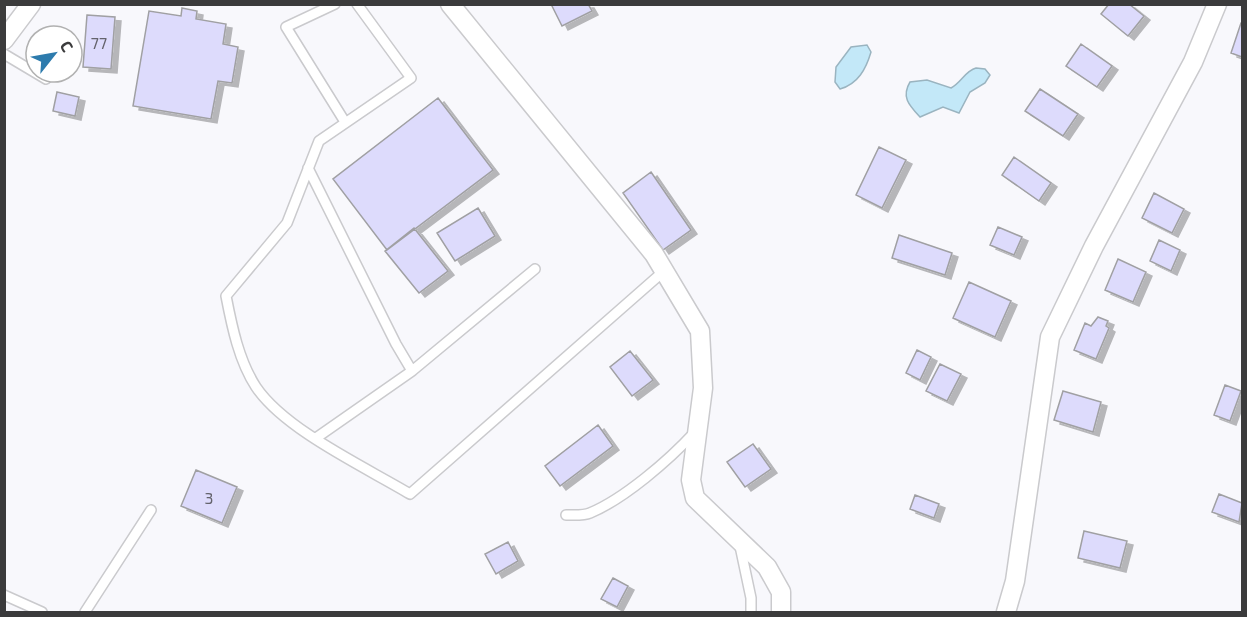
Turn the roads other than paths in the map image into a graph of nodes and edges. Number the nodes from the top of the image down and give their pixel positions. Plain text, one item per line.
1 (335, 4) edge
2 (357, 4) edge
3 (450, 4) edge
4 (1217, 4) edge
5 (26, 6) edge
6 (4, 40) edge
7 (4, 54) edge
8 (24, 66) edge
9 (345, 122) junction
10 (308, 168) junction
11 (535, 269) dead end
12 (664, 271) junction
13 (412, 371) junction
14 (698, 429) junction
15 (316, 438) junction
16 (151, 510) dead end
17 (566, 515) dead end
18 (738, 538) junction
19 (4, 595) edge
20 (42, 612) edge
21 (84, 612) edge
22 (751, 612) edge
23 (781, 612) edge
24 (1006, 612) edge

1 - 9 lane
2 - 9 lane
3 - 12 street
4 - 24 street
5 - 6 street
7 - 8 lane
9 - 10 lane
10 - 13 lane
10 - 15 lane
11 - 13 lane
12 - 14 street
12 - 15 lane
13 - 15 lane
14 - 17 lane
14 - 18 street
16 - 21 lane
18 - 22 lane
18 - 23 street
19 - 20 lane

